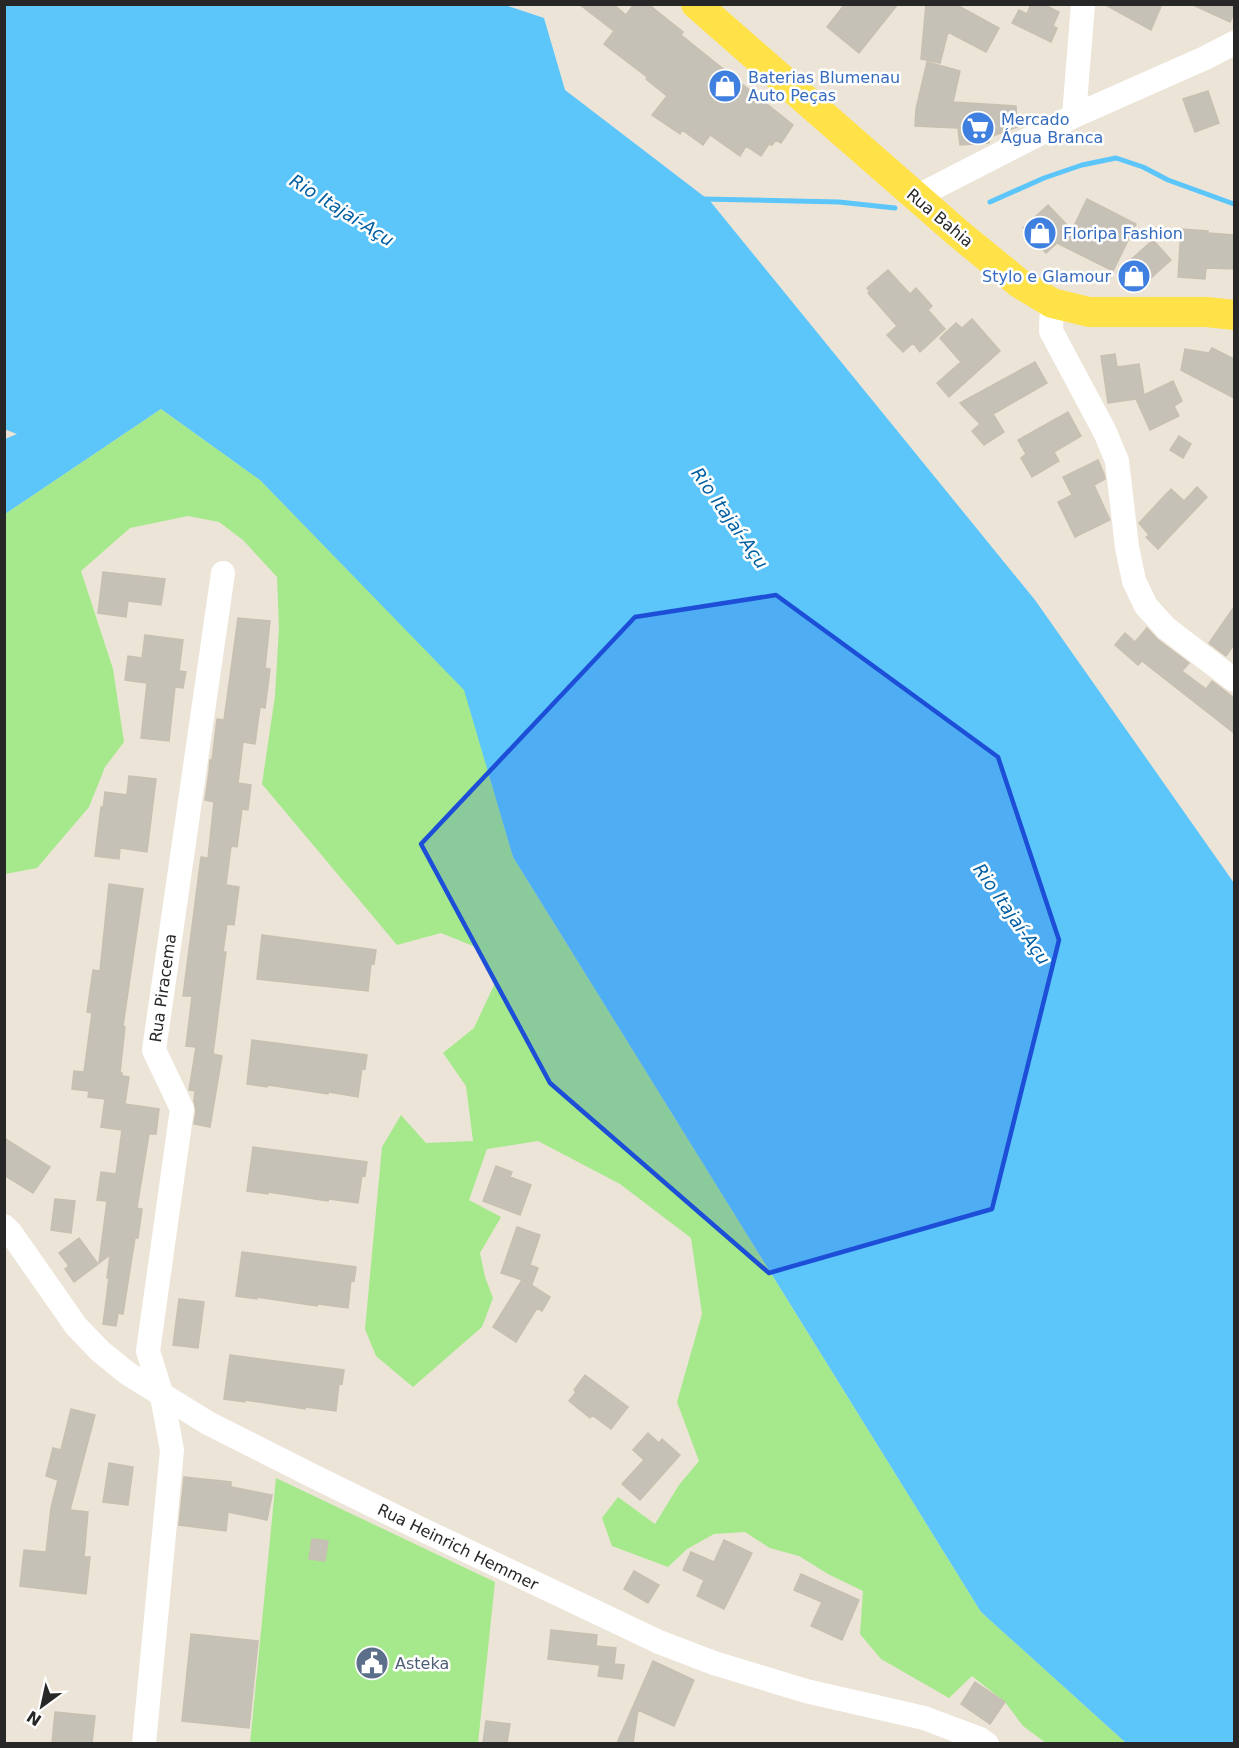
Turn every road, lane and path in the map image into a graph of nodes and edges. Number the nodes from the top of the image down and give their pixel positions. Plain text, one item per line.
1 (696, 4) edge
2 (1083, 4) edge
3 (1234, 43) edge
4 (1074, 116) junction
5 (916, 197) junction
6 (1052, 303) junction
7 (1234, 315) edge
8 (223, 573) dead end
9 (1234, 680) edge
10 (4, 1226) edge
11 (162, 1396) junction
12 (144, 1743) edge
13 (987, 1743) edge

1 - 5 main road, Rua Bahia
2 - 4 street
3 - 4 street
4 - 5 street
5 - 6 main road, Rua Bahia
6 - 7 main road, Rua Bahia
6 - 9 street
8 - 11 street, Rua Piracema
10 - 11 street, Rua Heinrich Hemmer
11 - 12 street, Rua Piracema
11 - 13 street, Rua Heinrich Hemmer

